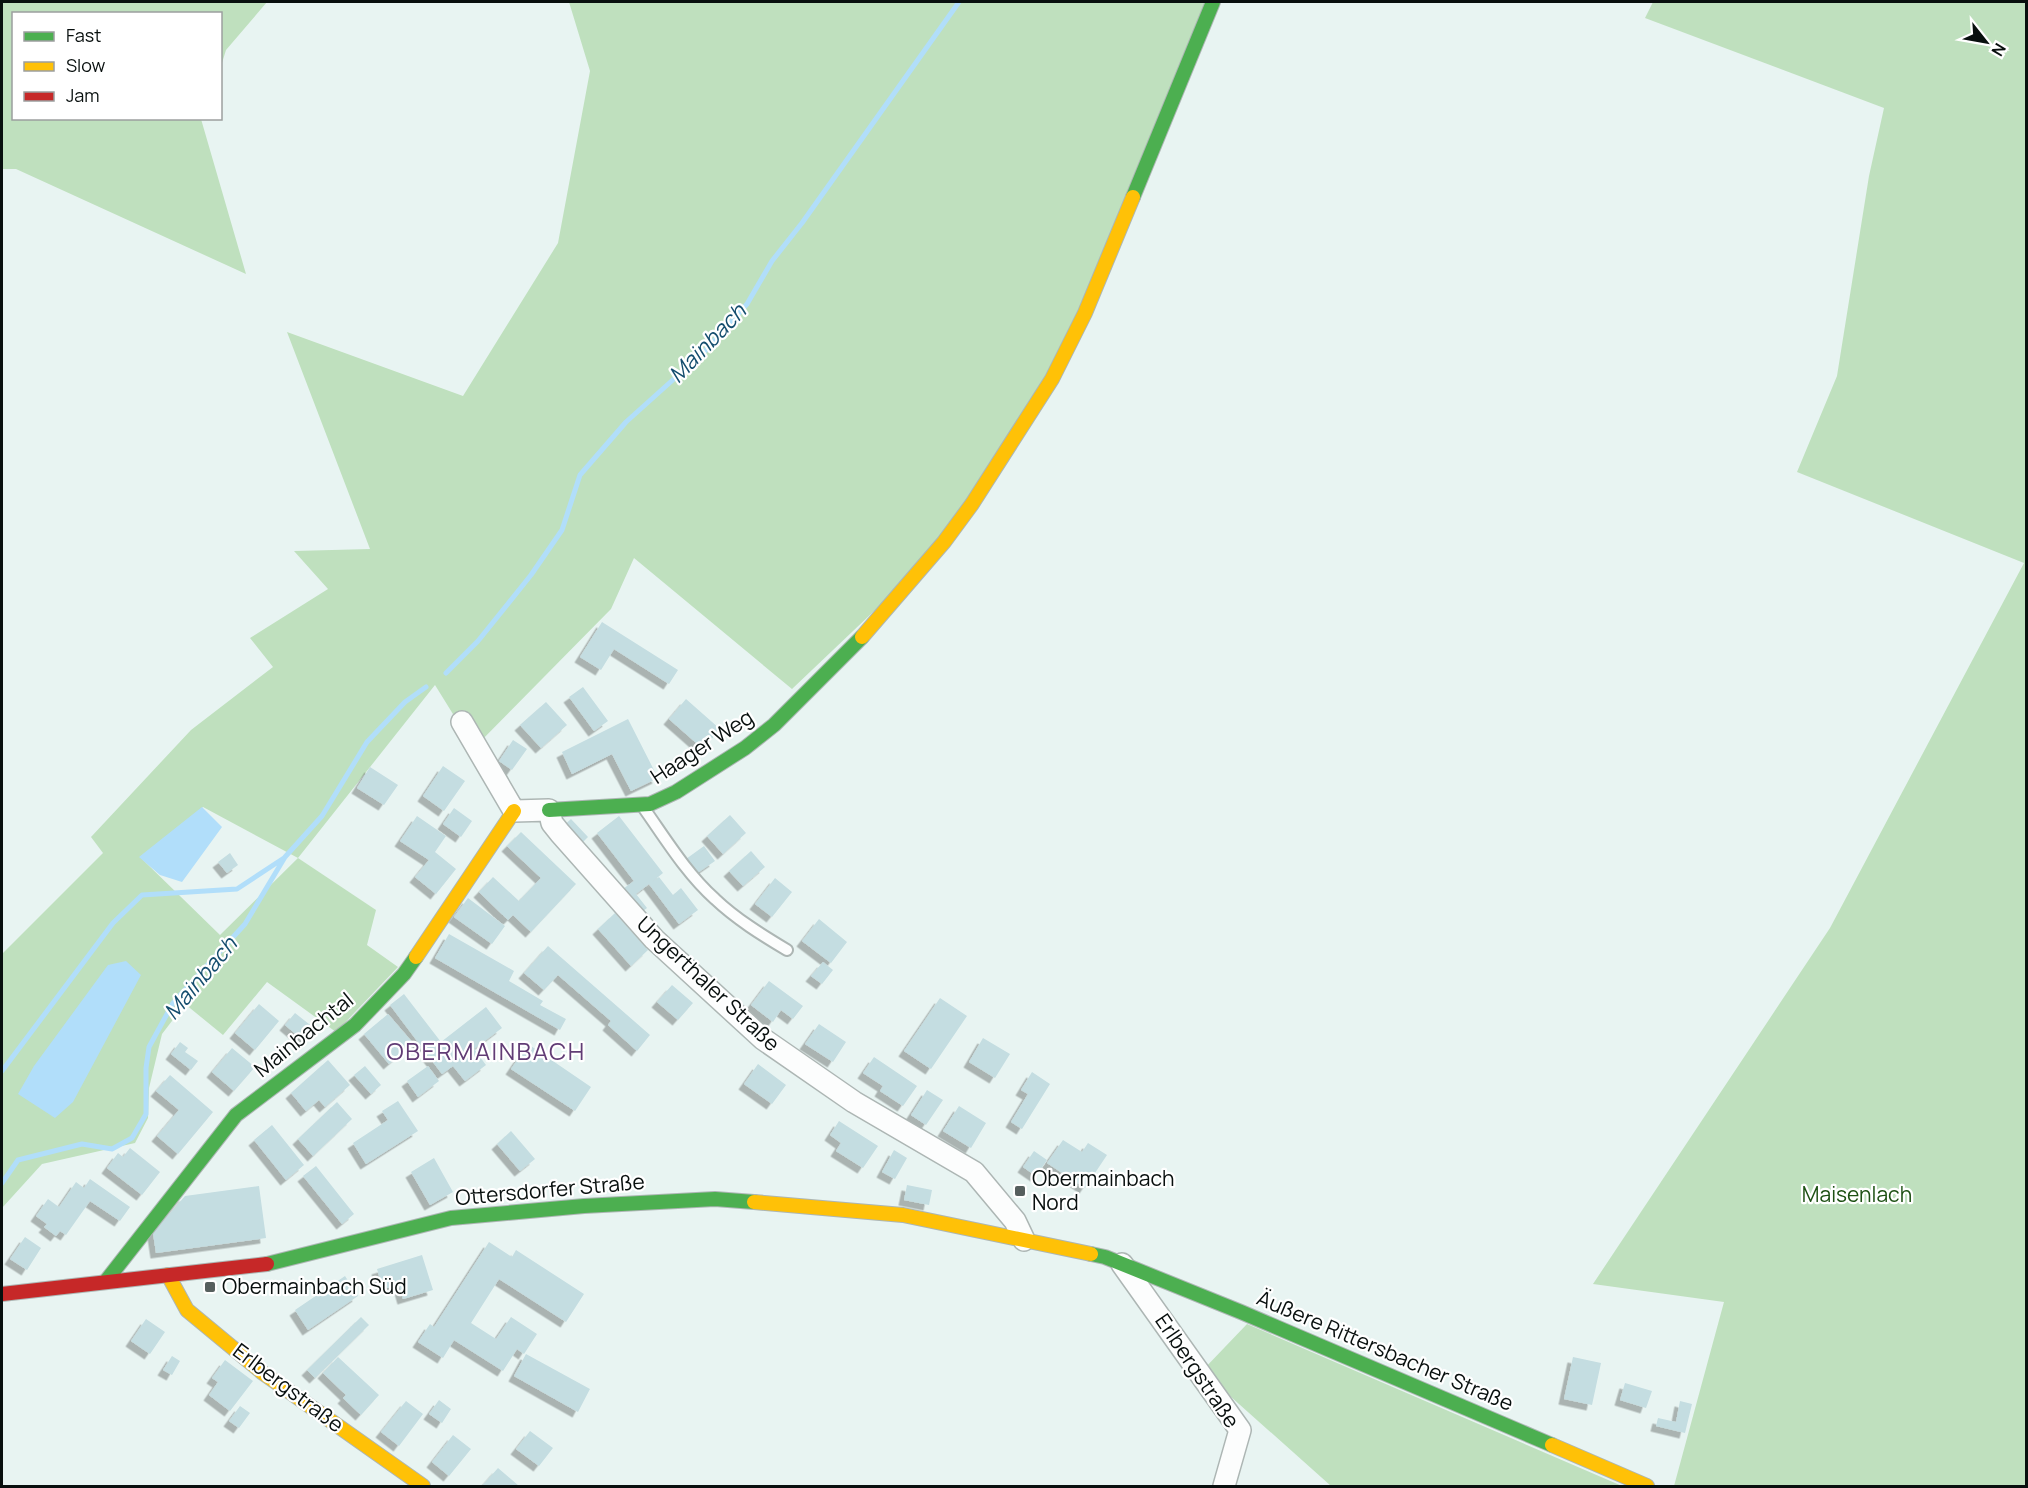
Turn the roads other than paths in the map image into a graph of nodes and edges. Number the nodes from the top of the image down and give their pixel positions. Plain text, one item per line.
1 (1213, 2) edge
2 (462, 722) dead end
3 (641, 804) junction
4 (549, 810) junction
5 (514, 811) junction
6 (787, 950) dead end
7 (1024, 1240) junction
8 (1113, 1260) junction
9 (168, 1275) junction
10 (106, 1281) junction
11 (2, 1294) edge
12 (423, 1486) edge
13 (1224, 1486) edge
14 (1647, 1486) edge

1 - 3 street, Haager Weg
2 - 5 street
3 - 4 street, Haager Weg
3 - 6 lane
4 - 5 street
4 - 7 street, Ungerthaler Straße
5 - 10 street, Mainbachtal
7 - 8 street, Ottersdorfer Straße
7 - 9 street, Ottersdorfer Straße
8 - 13 street, Erlbergstraße
8 - 14 street, Äußere Rittersbacher Straße
9 - 10 street, Ottersdorfer Straße
9 - 12 street, Erlbergstraße
10 - 11 street, Ottersdorfer Straße

